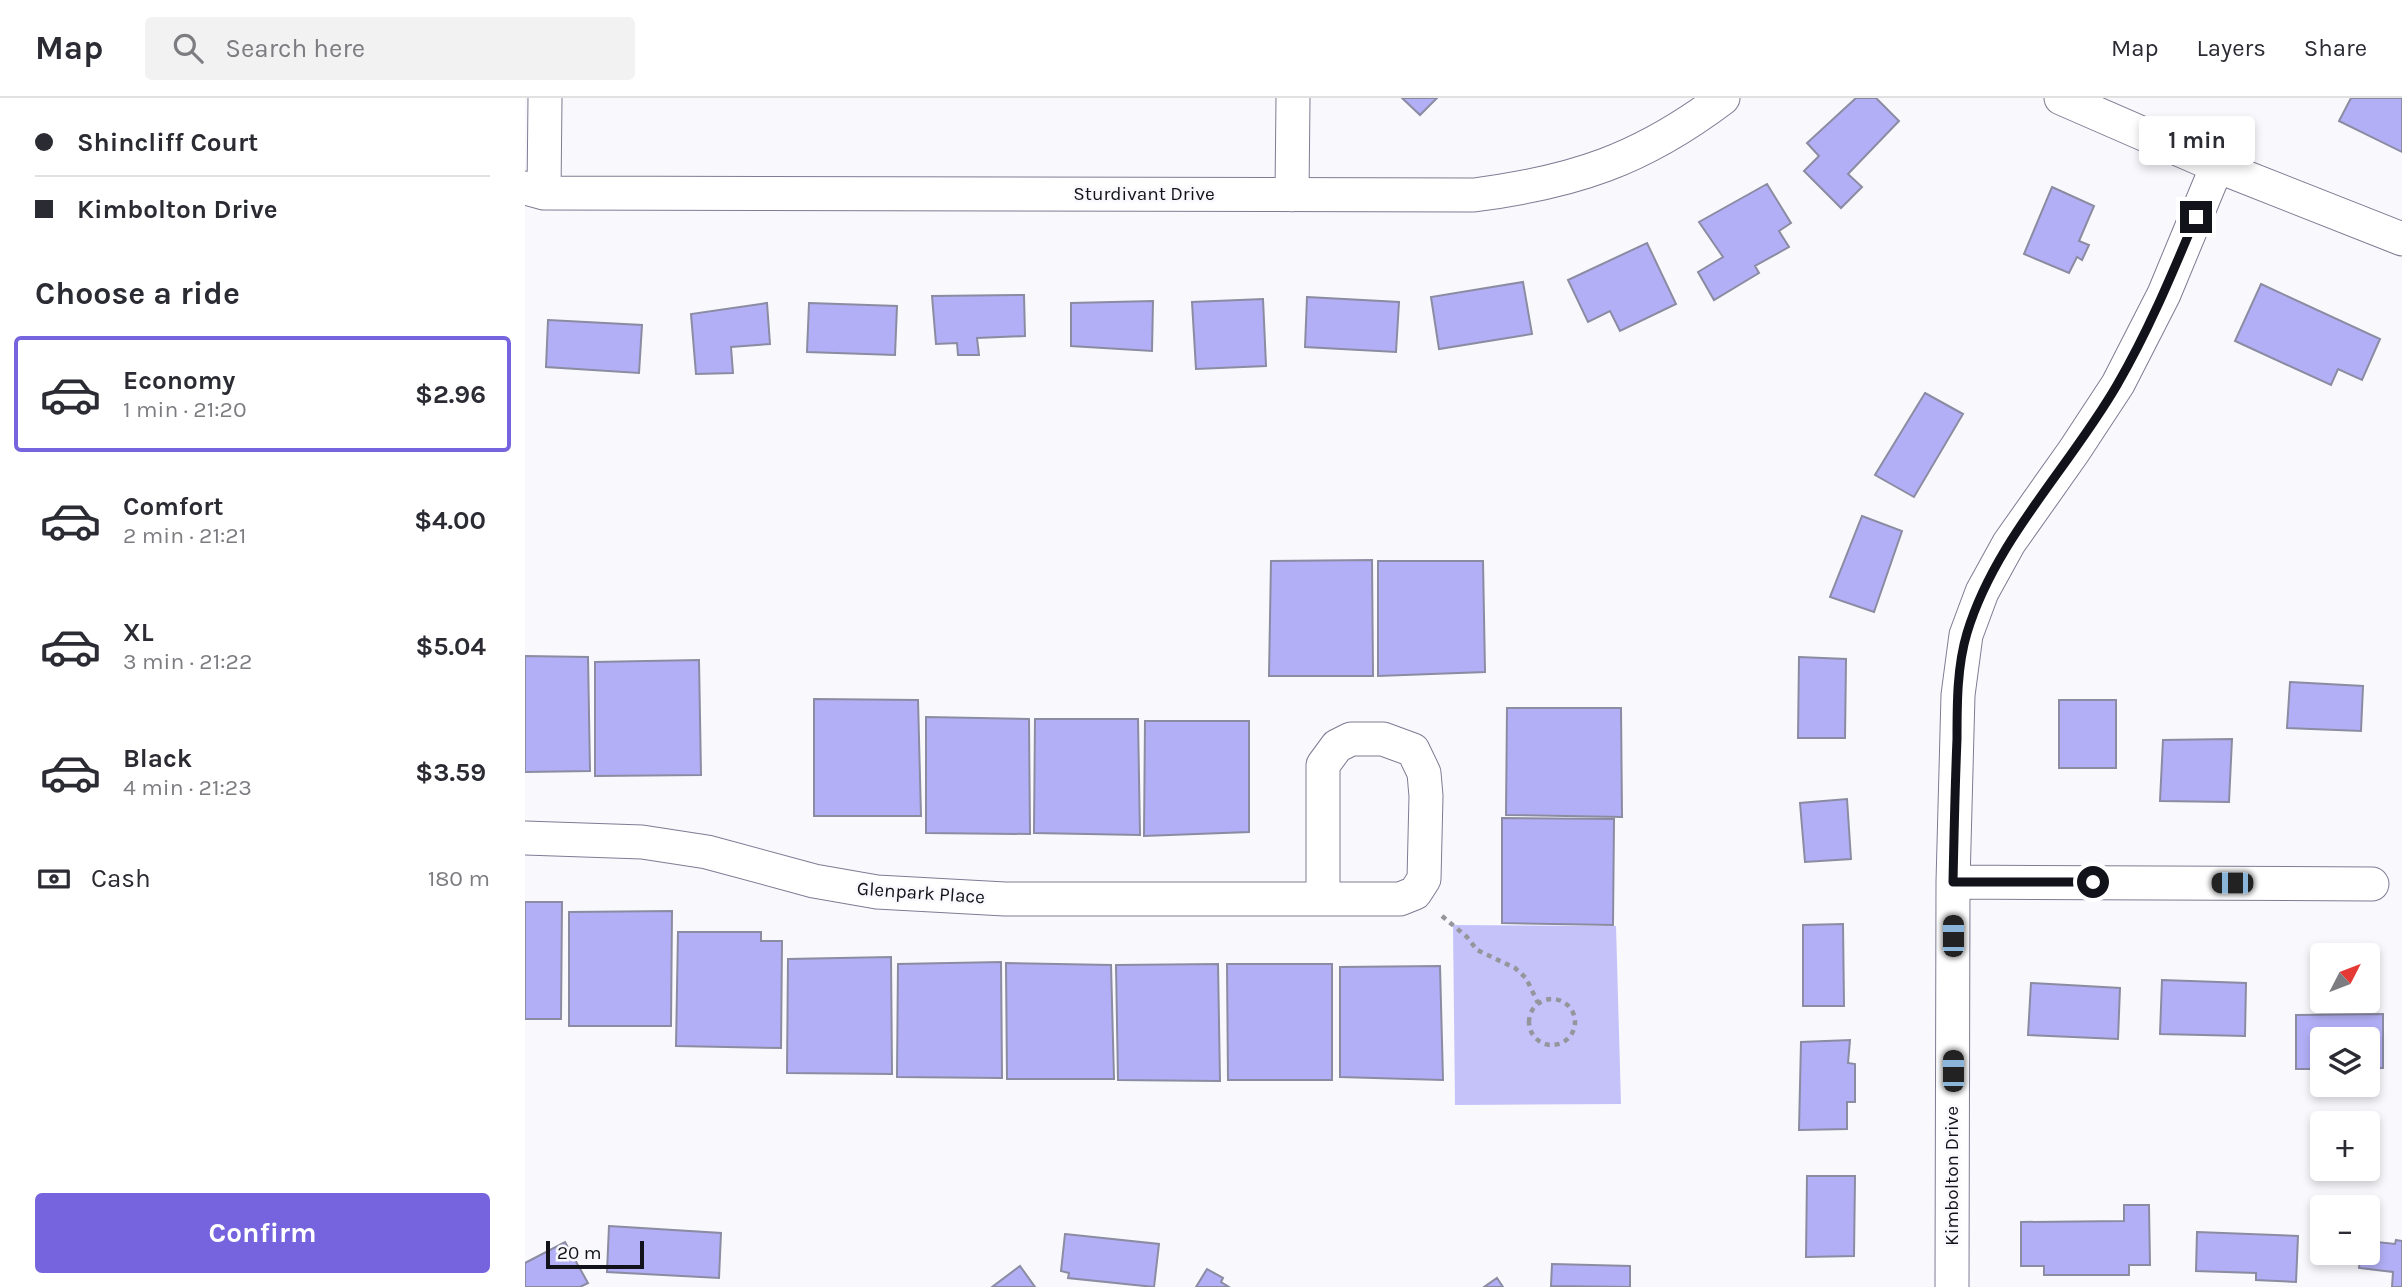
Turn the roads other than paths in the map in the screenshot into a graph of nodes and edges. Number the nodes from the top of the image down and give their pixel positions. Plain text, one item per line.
1 (545, 98) edge
2 (1293, 98) edge
3 (1723, 98) edge
4 (2061, 98) edge
5 (2217, 166) junction
6 (531, 193) edge
7 (1292, 195) junction
8 (2402, 239) edge
9 (525, 838) edge
10 (1953, 882) junction
11 (2372, 884) dead end
12 (1322, 900) junction
13 (1952, 1287) edge

1 - 6 street
2 - 7 street
3 - 7 street, Sturdivant Drive
4 - 5 street
5 - 8 street
5 - 10 street, Kimbolton Drive
6 - 7 street, Sturdivant Drive
9 - 12 street, Glenpark Place
10 - 11 street
10 - 13 street, Kimbolton Drive
12 - 12 street, Glenpark Place

